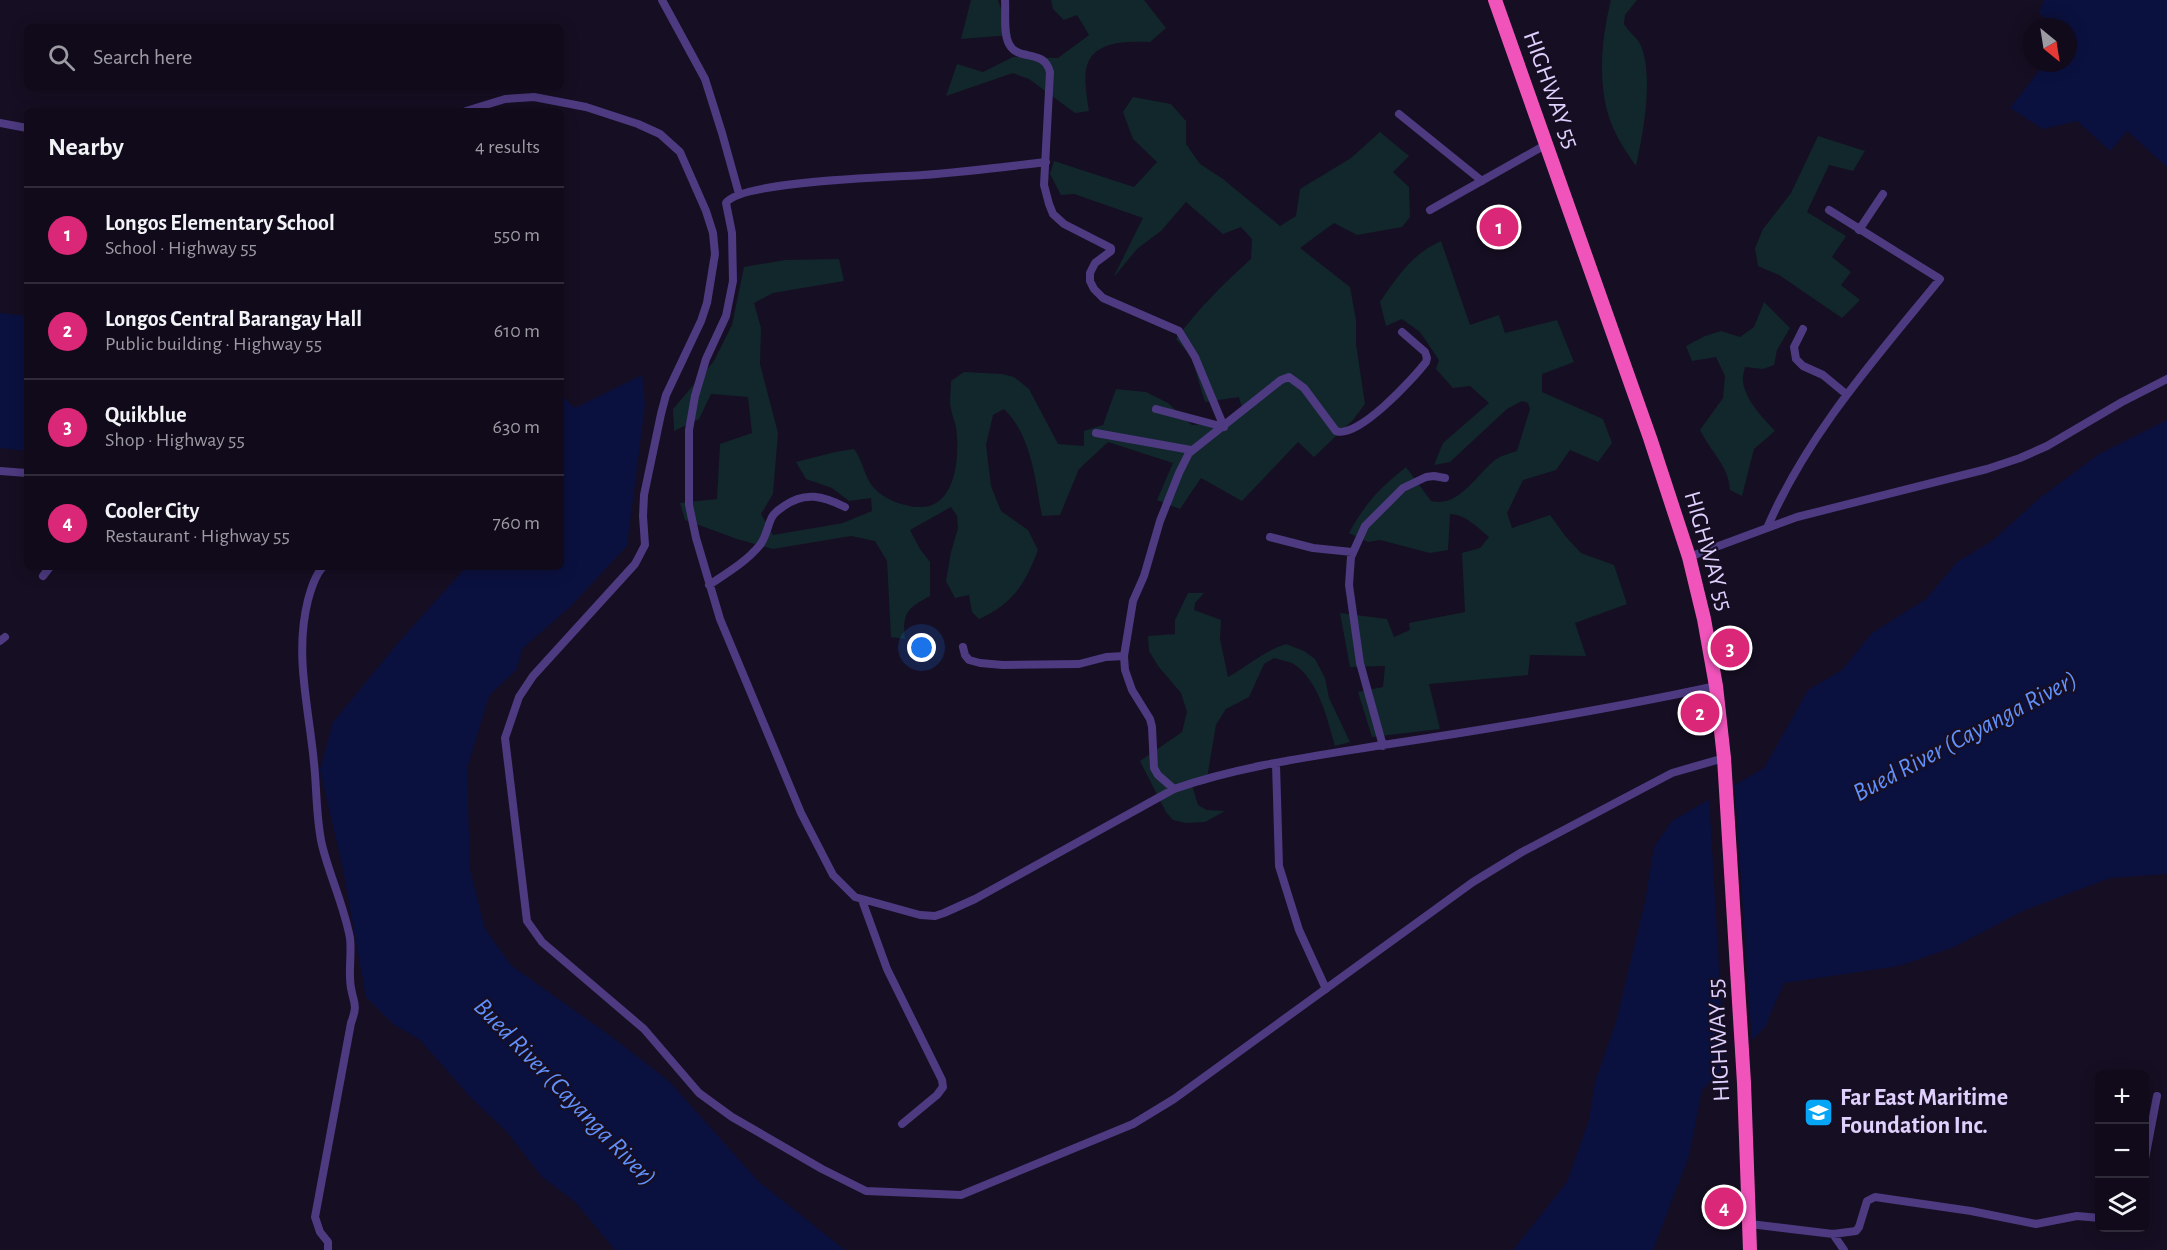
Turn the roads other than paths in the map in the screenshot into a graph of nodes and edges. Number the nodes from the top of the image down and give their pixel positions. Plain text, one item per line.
1 (662, 0) edge
2 (1005, 0) edge
3 (1495, 0) edge
4 (476, 108) edge
5 (1399, 114) dead end
6 (0, 123) edge
7 (24, 127) edge
8 (1547, 144) junction
9 (1046, 162) junction
10 (1482, 181) junction
11 (739, 194) junction
12 (1883, 194) dead end
13 (1430, 210) dead end
14 (1829, 210) dead end
15 (1859, 230) junction
16 (1803, 329) dead end
17 (1402, 332) dead end
18 (2167, 380) edge
19 (1846, 394) junction
20 (1156, 409) dead end
21 (1224, 427) junction
22 (1096, 434) dead end
23 (1191, 450) junction
24 (0, 471) edge
25 (24, 473) edge
26 (1445, 478) dead end
27 (844, 507) dead end
28 (1767, 528) junction
29 (1270, 537) dead end
30 (1352, 552) junction
31 (1689, 557) junction
32 (48, 570) edge
33 (320, 570) edge
34 (43, 576) dead end
35 (709, 585) junction
36 (963, 647) dead end
37 (1124, 656) junction
38 (1716, 686) junction
39 (1383, 746) junction
40 (1724, 758) junction
41 (1276, 764) junction
42 (1174, 789) junction
43 (862, 900) junction
44 (1326, 989) junction
45 (2157, 1096) dead end
46 (902, 1124) dead end
47 (2149, 1141) edge
48 (2095, 1218) edge
49 (1750, 1224) junction
50 (1833, 1234) junction
51 (328, 1250) edge
52 (1750, 1250) edge
53 (1844, 1250) edge

1 - 11 street
2 - 9 street
3 - 8 highway, HIGHWAY 55
4 - 44 street
5 - 10 street
6 - 7 street
8 - 10 street
8 - 31 highway, HIGHWAY 55
9 - 11 street
9 - 21 street
10 - 13 street
11 - 35 street
12 - 15 street
14 - 15 street
15 - 19 street
16 - 19 street
17 - 21 street
18 - 28 street
19 - 28 street
20 - 21 street
21 - 23 street
22 - 23 street
23 - 37 street
24 - 25 street
26 - 30 street
27 - 35 street
28 - 31 street
29 - 30 street
30 - 39 street
31 - 38 highway, HIGHWAY 55
32 - 34 street
33 - 51 street
35 - 43 street
36 - 37 street
37 - 42 street
38 - 39 street
38 - 40 highway, HIGHWAY 55
39 - 41 street
40 - 44 street
40 - 49 highway, HIGHWAY 55
41 - 42 street
41 - 44 street
42 - 43 street
43 - 46 street
45 - 47 street
48 - 50 street
49 - 50 street
49 - 52 highway, HIGHWAY 55
50 - 53 street

